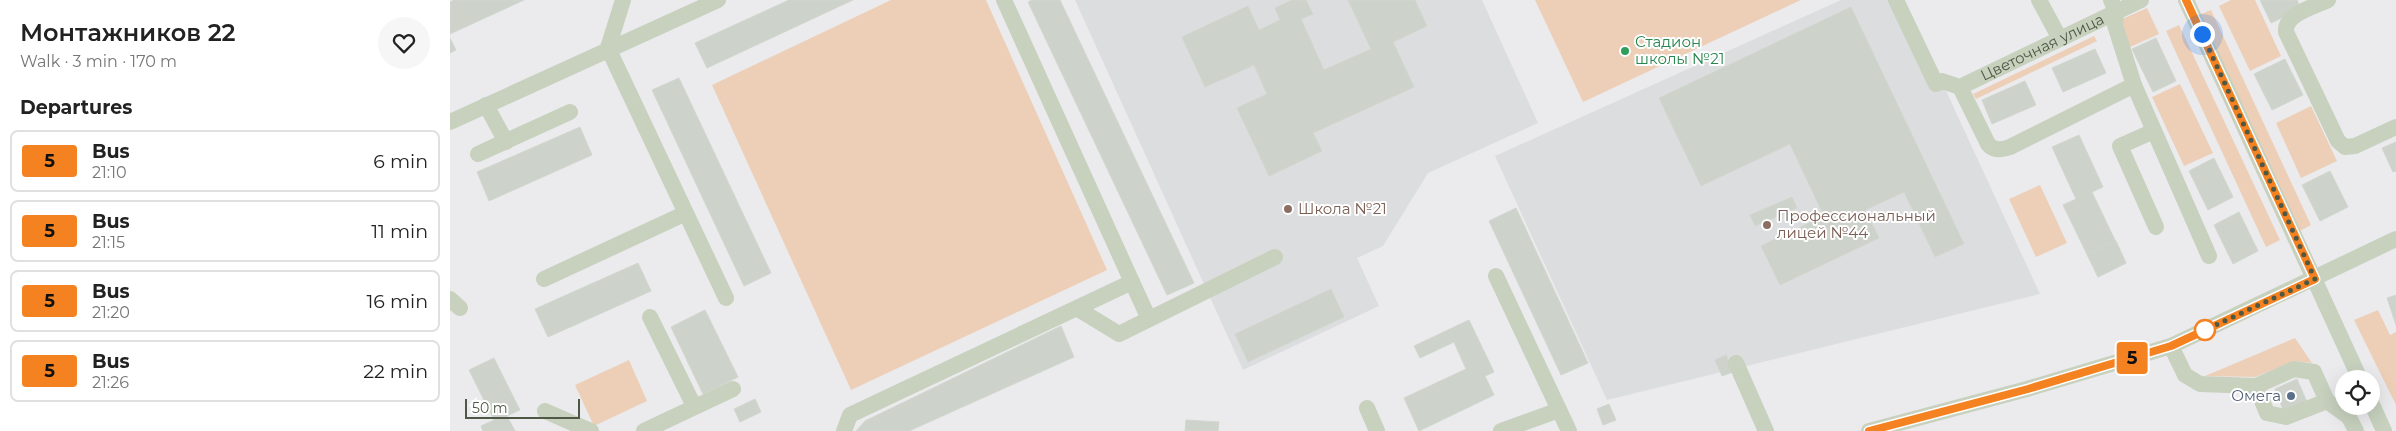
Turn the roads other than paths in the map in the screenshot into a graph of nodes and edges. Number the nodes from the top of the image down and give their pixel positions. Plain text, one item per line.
1 (623, 0) edge
2 (718, 0) edge
3 (1004, 0) edge
4 (1896, 0) edge
5 (2038, 0) edge
6 (2141, 0) edge
7 (2186, 0) edge
8 (2328, 0) edge
9 (2113, 6) edge
10 (2060, 39) junction
11 (608, 48) junction
12 (2134, 86) junction
13 (1960, 87) junction
14 (486, 105) junction
15 (570, 112) dead end
16 (450, 122) edge
17 (2396, 127) edge
18 (2154, 131) junction
19 (506, 142) junction
20 (478, 154) dead end
21 (684, 214) junction
22 (2156, 227) dead end
23 (2396, 239) edge
24 (2209, 256) dead end
25 (1275, 257) dead end
26 (1496, 276) dead end
27 (544, 279) dead end
28 (2315, 279) junction
29 (1132, 282) junction
30 (726, 298) dead end
31 (1078, 309) junction
32 (650, 317) dead end
33 (1148, 319) junction
34 (2171, 346) junction
35 (1736, 363) dead end
36 (2356, 370) edge
37 (2256, 386) junction
38 (733, 388) dead end
39 (2327, 401) junction
40 (694, 406) junction
41 (1367, 408) dead end
42 (1559, 410) junction
43 (545, 411) dead end
44 (2377, 415) edge
45 (591, 431) edge
46 (644, 431) edge
47 (844, 431) edge
48 (1376, 431) edge
49 (1501, 431) edge
50 (1569, 431) edge
51 (1766, 431) edge
52 (1869, 431) edge
53 (2356, 431) edge
54 (2384, 431) edge

1 - 11 street
2 - 11 street
3 - 29 street
4 - 13 street
5 - 10 street
6 - 9 street, Цветочная улица
7 - 28 street
8 - 17 street
9 - 10 street, Цветочная улица
9 - 12 street
10 - 13 street, Цветочная улица
11 - 14 street
11 - 21 street
12 - 13 street
12 - 18 street
14 - 16 street
14 - 19 street
15 - 19 street
18 - 22 street
18 - 24 street
19 - 20 street
21 - 27 street
21 - 30 street
23 - 28 street
25 - 33 street
26 - 42 street
28 - 34 street
28 - 36 street
29 - 31 street
29 - 33 street
31 - 33 street
31 - 47 street
32 - 40 street
34 - 37 street
34 - 52 street
35 - 51 street
37 - 39 street
37 - 39 street
38 - 40 street
39 - 53 street
40 - 46 street
41 - 48 street
42 - 49 street
42 - 50 street
43 - 45 street
44 - 54 street

